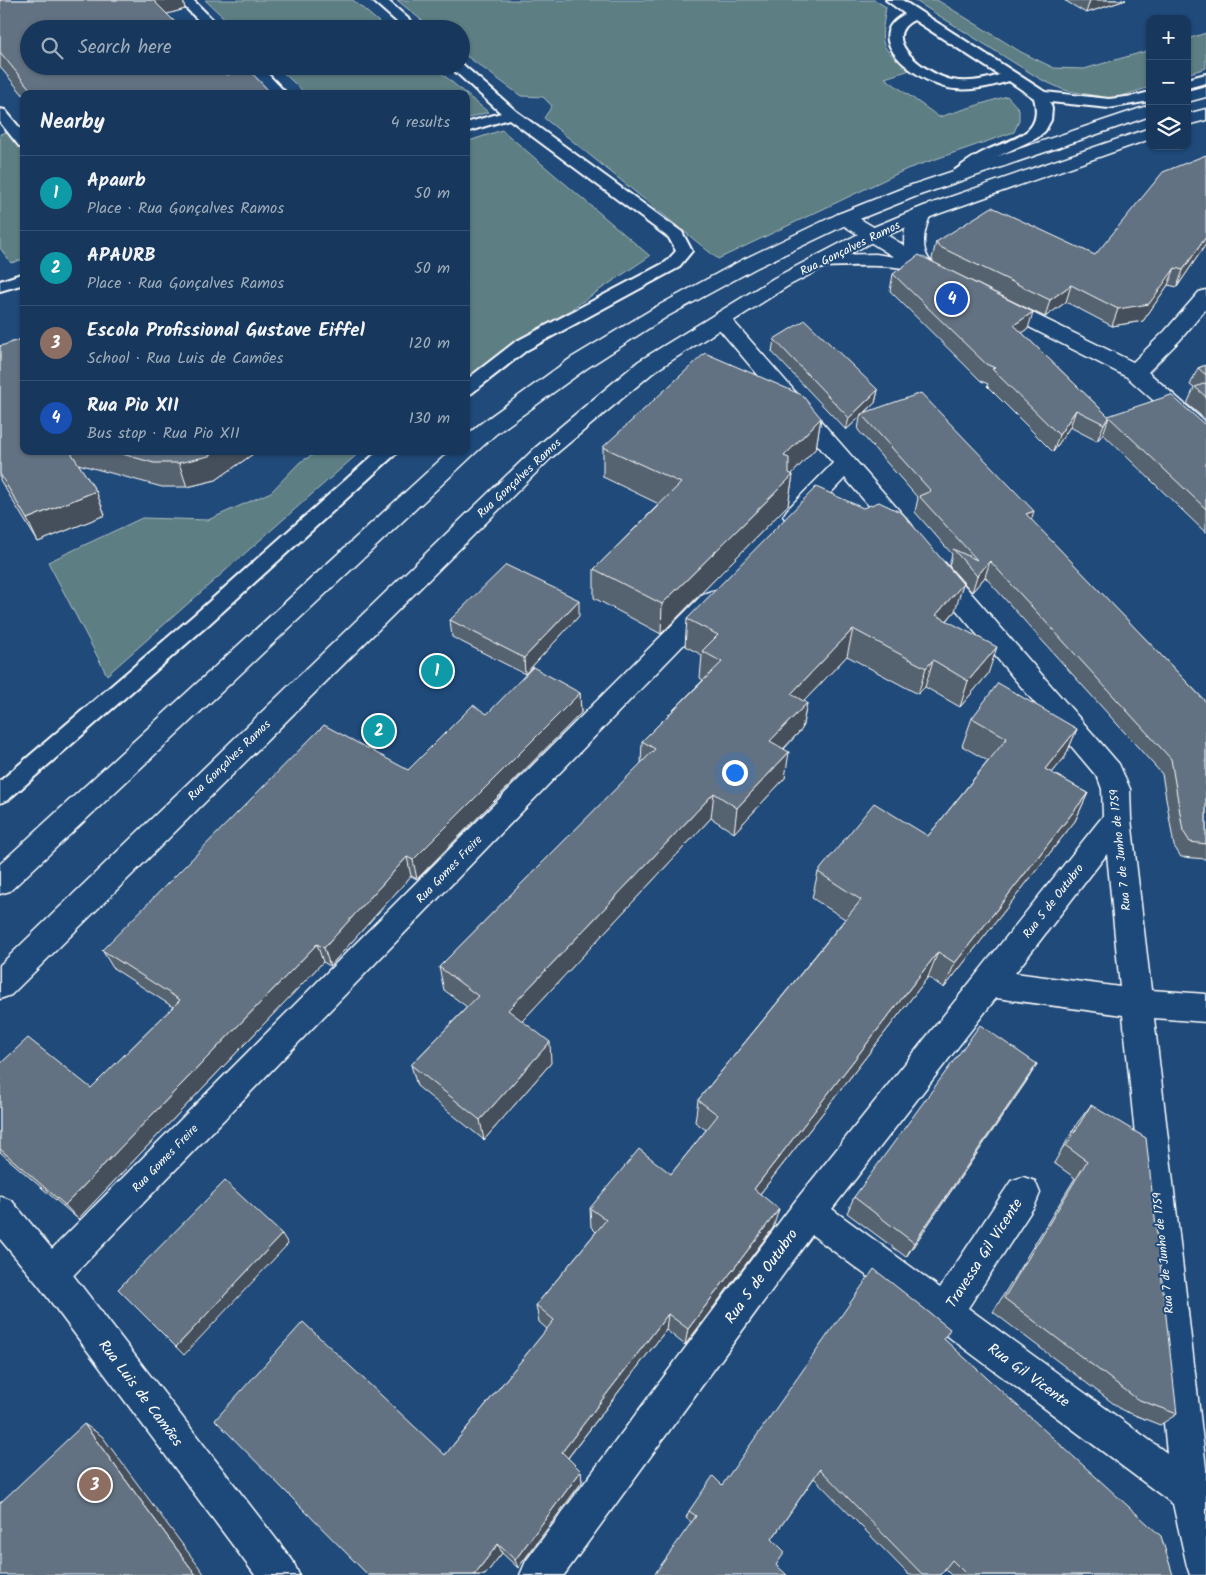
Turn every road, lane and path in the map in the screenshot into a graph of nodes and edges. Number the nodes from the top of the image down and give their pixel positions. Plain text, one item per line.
1 (185, 0) edge
2 (379, 0) edge
3 (893, 0) edge
4 (915, 14) junction
5 (206, 20) edge
6 (402, 20) edge
7 (261, 75) edge
8 (466, 75) edge
9 (1010, 76) junction
10 (1206, 78) edge
11 (1191, 83) edge
12 (276, 90) edge
13 (1206, 91) edge
14 (1041, 96) junction
15 (1191, 96) edge
16 (1146, 97) edge
17 (1146, 111) edge
18 (0, 113) edge
19 (511, 114) junction
20 (1206, 114) edge
21 (1191, 119) edge
22 (470, 127) edge
23 (1146, 134) edge
24 (20, 138) edge
25 (956, 176) junction
26 (921, 214) junction
27 (845, 218) junction
28 (871, 235) junction
29 (822, 261) junction
30 (926, 268) junction
31 (20, 279) edge
32 (0, 286) edge
33 (1206, 296) edge
34 (721, 319) junction
35 (1135, 372) junction
36 (470, 386) edge
37 (1206, 435) edge
38 (470, 445) edge
39 (386, 455) edge
40 (460, 455) edge
41 (846, 463) junction
42 (776, 534) edge
43 (728, 584) edge
44 (0, 794) edge
45 (1116, 819) junction
46 (0, 882) edge
47 (990, 983) junction
48 (0, 985) edge
49 (1136, 1003) junction
50 (1206, 1008) edge
51 (1023, 1193) dead end
52 (0, 1212) edge
53 (808, 1212) junction
54 (51, 1274) junction
55 (945, 1312) junction
56 (1190, 1493) junction
57 (1206, 1566) edge
58 (279, 1575) edge
59 (540, 1575) edge

1 - 5 lane
2 - 6 lane
3 - 4 lane
4 - 9 lane
4 - 9 lane
7 - 12 lane
8 - 19 lane
9 - 14 lane
10 - 11 lane
13 - 15 street
14 - 16 lane
14 - 25 lane
17 - 25 street, Rua Gonçalves Ramos
18 - 24 lane
19 - 22 lane
19 - 36 lane
20 - 21 street
23 - 26 street, Rua Gonçalves Ramos
25 - 27 street, Rua Gonçalves Ramos
26 - 28 street, Rua Gonçalves Ramos
26 - 30 street
27 - 28 street
27 - 38 street, Rua Gonçalves Ramos
28 - 29 street, Rua Gonçalves Ramos
28 - 30 street
29 - 30 street
29 - 34 street, Rua Gonçalves Ramos
30 - 35 street
31 - 32 lane
33 - 35 street
34 - 41 street, Rua 7 de Junho de 1759
34 - 48 street, Rua Gonçalves Ramos
35 - 37 street
39 - 44 lane
40 - 46 street, Rua Gonçalves Ramos
41 - 42 street
41 - 45 street, Rua 7 de Junho de 1759
43 - 54 street, Rua Gomes Freire
45 - 47 street, Rua 5 de Outubro
45 - 49 street, Rua 7 de Junho de 1759
47 - 49 street
47 - 53 street, Rua 5 de Outubro
49 - 50 street
49 - 56 street, Rua 7 de Junho de 1759
51 - 55 street, Travessa Gil Vicente
52 - 54 street, Rua Luis de Camões
53 - 55 street, Rua Gil Vicente
53 - 59 street, Rua 5 de Outubro
54 - 58 street, Rua Luis de Camões
55 - 56 street, Rua Gil Vicente
56 - 57 street

